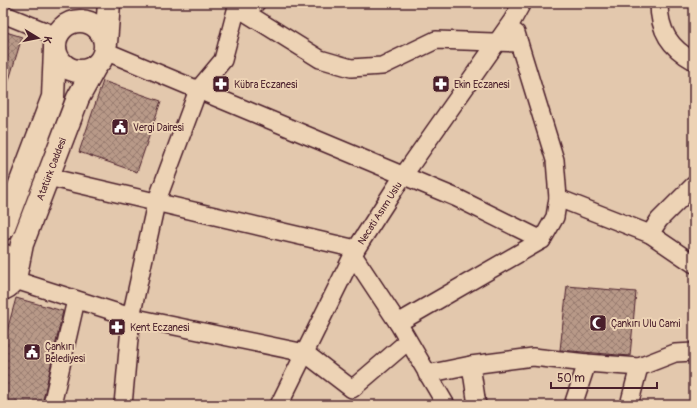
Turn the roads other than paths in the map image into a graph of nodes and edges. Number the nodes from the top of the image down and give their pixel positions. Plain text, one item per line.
1 (79, 3) edge
2 (109, 3) edge
3 (256, 3) edge
4 (510, 3) edge
5 (522, 3) edge
6 (659, 3) edge
7 (235, 5) edge
8 (3, 14) edge
9 (512, 21) junction
10 (59, 37) junction
11 (498, 42) junction
12 (519, 43) junction
13 (102, 53) junction
14 (694, 60) edge
15 (198, 90) junction
16 (403, 176) junction
17 (48, 177) junction
18 (694, 186) edge
19 (558, 198) junction
20 (156, 203) junction
21 (3, 229) edge
22 (650, 234) junction
23 (542, 240) junction
24 (354, 252) junction
25 (3, 255) edge
26 (694, 264) edge
27 (10, 285) edge
28 (76, 300) junction
29 (131, 317) junction
30 (398, 323) junction
31 (408, 341) junction
32 (694, 352) edge
33 (304, 353) junction
34 (587, 364) junction
35 (471, 365) junction
36 (639, 367) junction
37 (427, 374) junction
38 (52, 405) edge
39 (123, 405) edge
40 (279, 405) edge
41 (446, 405) edge
42 (477, 405) edge
43 (573, 405) edge
44 (628, 405) edge

1 - 10 main road
2 - 13 main road, Atatürk Caddesi
3 - 7 street
4 - 9 street
5 - 9 street, Necati Asım Uslu
6 - 14 street
7 - 11 street
7 - 15 street
8 - 10 street
9 - 11 street, Necati Asım Uslu
9 - 12 street
10 - 13 main road
10 - 13 main road
10 - 21 main road
11 - 12 street
11 - 16 street, Necati Asım Uslu
12 - 19 street
13 - 15 street
13 - 17 main road, Atatürk Caddesi
15 - 16 street
15 - 20 street
16 - 23 street
16 - 24 street, Necati Asım Uslu
17 - 20 street
17 - 27 main road, Atatürk Caddesi
18 - 22 street
19 - 22 street
19 - 23 street
20 - 24 street
20 - 29 street
22 - 26 street
23 - 30 street
24 - 30 street
24 - 33 street, Necati Asım Uslu
25 - 27 main road
27 - 28 street
28 - 29 street
28 - 38 street
29 - 33 street
29 - 39 street
30 - 31 street
31 - 33 street
31 - 37 street
32 - 36 street
33 - 40 street, Necati Asım Uslu
34 - 35 street
34 - 36 street
34 - 43 street
35 - 37 street
35 - 42 street
36 - 44 street
37 - 41 street

